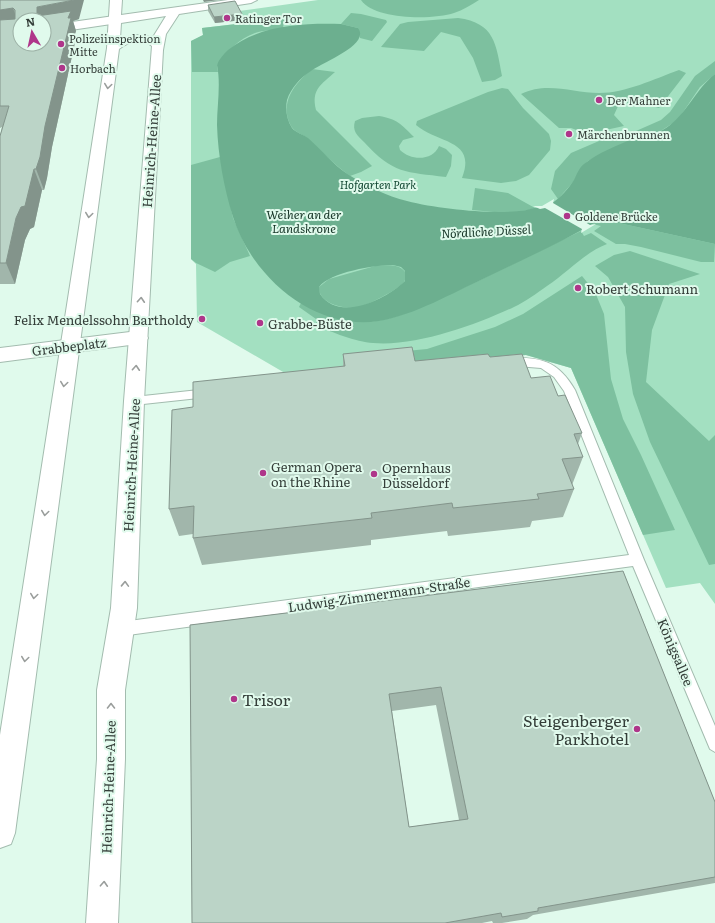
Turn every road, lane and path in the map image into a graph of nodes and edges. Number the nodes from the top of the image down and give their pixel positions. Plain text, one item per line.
1 (116, 0) edge
2 (251, 0) edge
3 (175, 5) edge
4 (114, 20) junction
5 (52, 29) edge
6 (158, 45) junction
7 (113, 48) junction
8 (138, 338) junction
9 (70, 346) junction
10 (0, 355) edge
11 (496, 363) edge
12 (222, 392) edge
13 (134, 401) junction
14 (637, 560) junction
15 (121, 629) junction
16 (715, 744) edge
17 (0, 833) edge
18 (102, 923) edge

1 - 4 main road
2 - 3 main road
3 - 4 main road
3 - 6 main road, Heinrich-Heine-Allee
4 - 5 main road
4 - 7 main road
6 - 7 main road
8 -> 6 main road, Heinrich-Heine-Allee
7 -> 9 main road
8 - 9 main road, Grabbeplatz
13 -> 8 main road, Heinrich-Heine-Allee
9 - 10 main road, Grabbeplatz
9 -> 17 main road
11 - 14 lane, Königsallee
12 - 13 lane
15 -> 13 main road, Heinrich-Heine-Allee
14 - 15 lane, Ludwig-Zimmermann-Straße
14 - 16 lane, Königsallee
18 -> 15 main road, Heinrich-Heine-Allee

